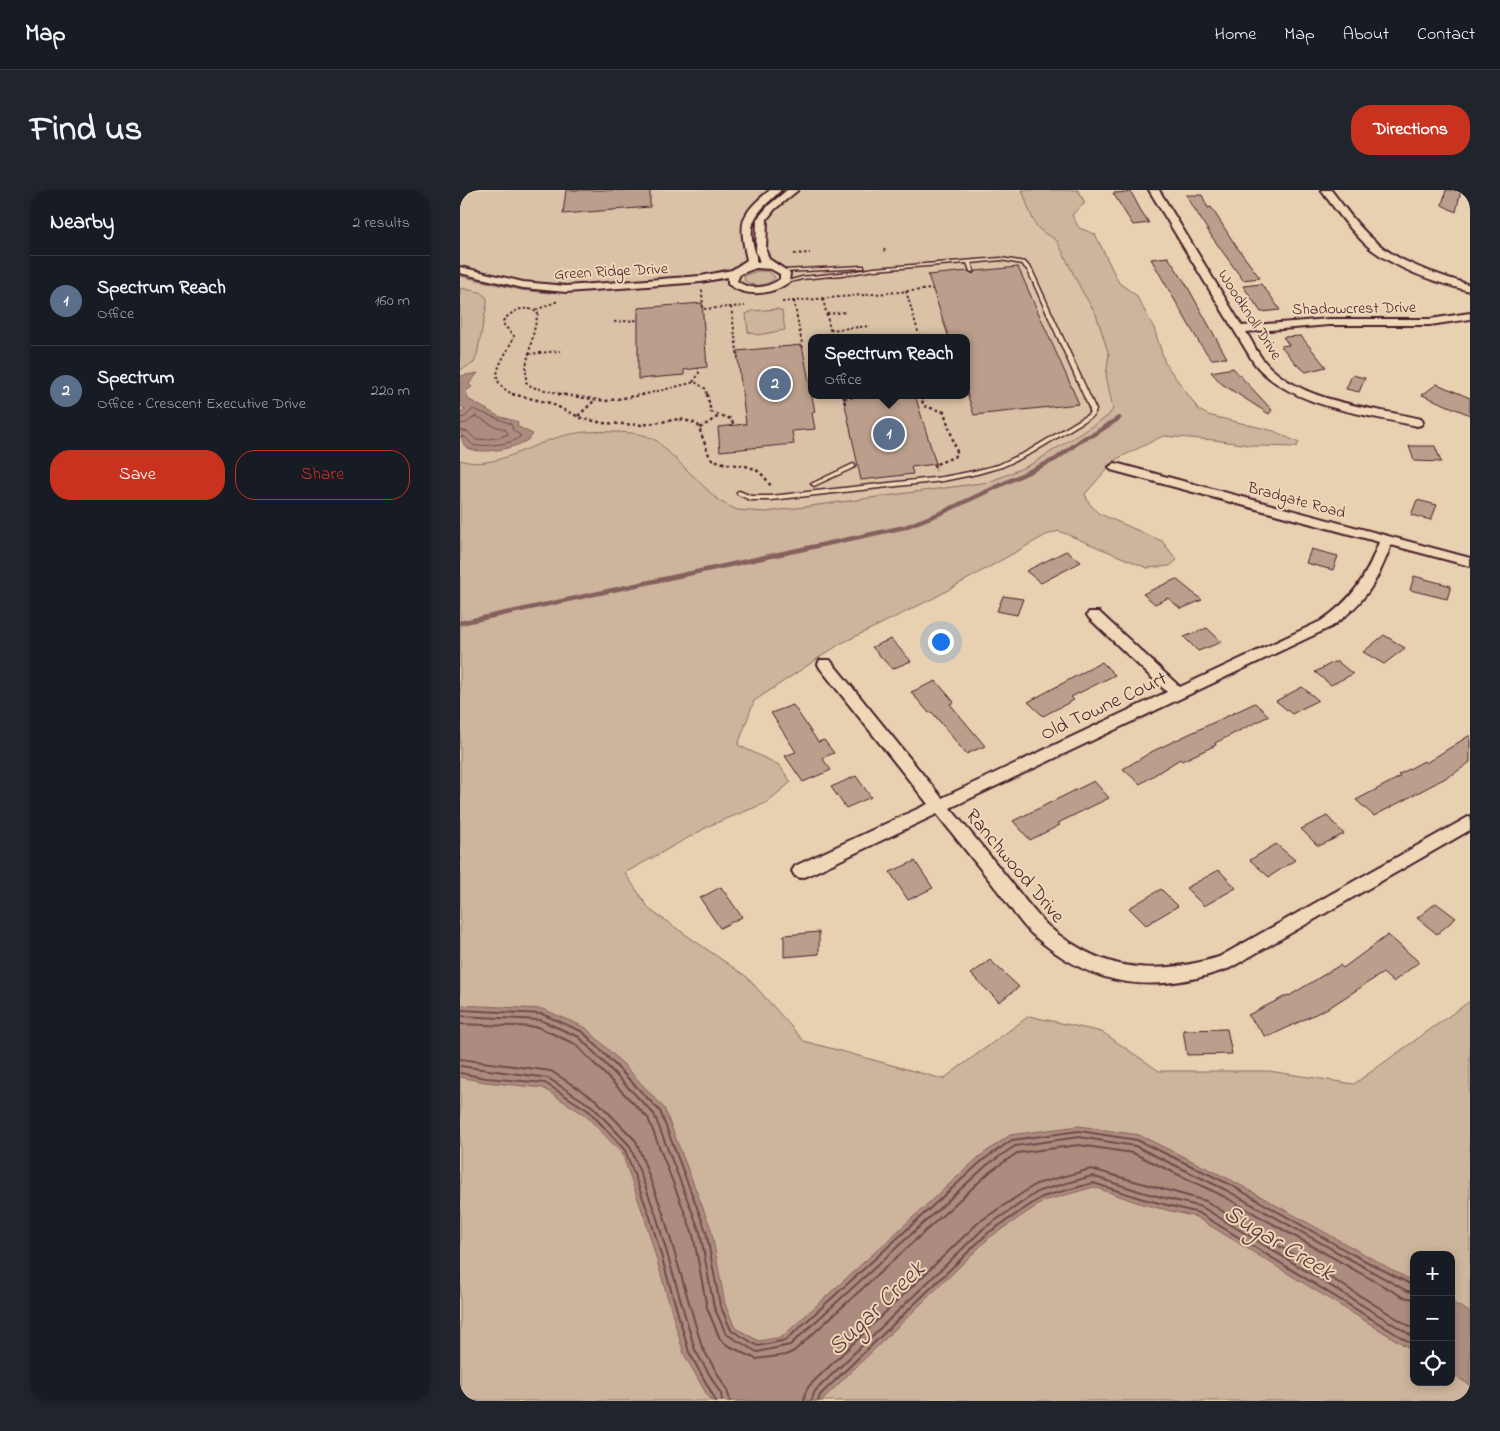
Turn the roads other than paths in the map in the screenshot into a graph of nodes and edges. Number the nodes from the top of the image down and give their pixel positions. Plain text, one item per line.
1 (776, 190) edge
2 (794, 190) edge
3 (1154, 190) edge
4 (1326, 190) edge
5 (968, 261) junction
6 (771, 266) junction
7 (874, 269) junction
8 (460, 270) edge
9 (740, 270) junction
10 (783, 271) junction
11 (972, 271) dead end
12 (460, 278) edge
13 (782, 283) junction
14 (734, 284) junction
15 (1470, 288) edge
16 (1470, 316) edge
17 (1239, 329) junction
18 (1417, 422) dead end
19 (853, 466) dead end
20 (1115, 467) dead end
21 (814, 484) dead end
22 (739, 493) dead end
23 (1386, 540) junction
24 (1470, 562) edge
25 (1094, 614) dead end
26 (825, 664) dead end
27 (1177, 693) junction
28 (938, 805) junction
29 (1470, 822) edge
30 (801, 871) dead end

1 - 9 street
2 - 6 street
3 - 17 street, Woodknoll Drive
4 - 15 street
5 - 7 lane
5 - 11 lane
5 - 22 lane
6 - 9 street, Green Ridge Drive
6 - 10 street
7 - 10 lane
7 - 13 lane
8 - 9 street, Green Ridge Drive
9 - 14 street
10 - 13 street
12 - 14 street, Green Ridge Drive
13 - 14 street
16 - 17 street, Shadowcrest Drive
17 - 18 street, Woodknoll Drive
19 - 21 lane
20 - 23 street, Bradgate Road
23 - 24 street, Bradgate Road
23 - 27 street, Old Towne Court
25 - 27 street
26 - 28 street, Ranchwood Drive
27 - 28 street, Old Towne Court
28 - 29 street, Ranchwood Drive
28 - 30 street, Old Towne Court

